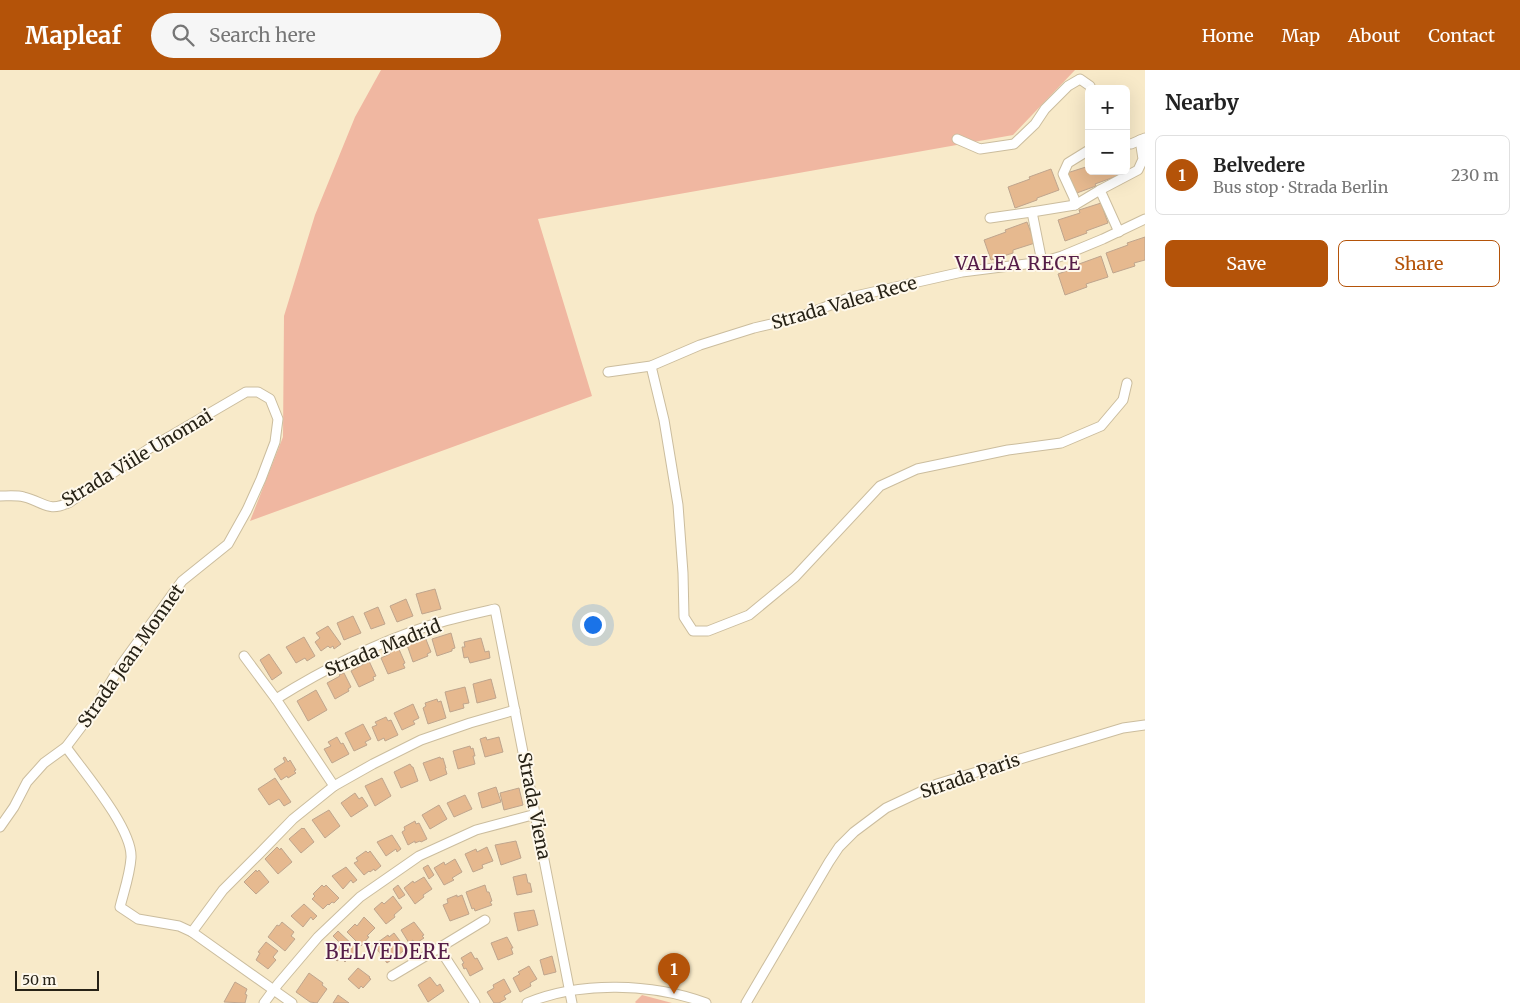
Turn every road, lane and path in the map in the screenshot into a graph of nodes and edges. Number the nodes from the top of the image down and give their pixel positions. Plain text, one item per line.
1 (1089, 85) edge
2 (957, 139) dead end
3 (1143, 139) edge
4 (1130, 144) edge
5 (1085, 152) edge
6 (1100, 190) junction
7 (1075, 205) junction
8 (1032, 212) junction
9 (990, 218) dead end
10 (1145, 219) edge
11 (1119, 232) junction
12 (1042, 262) junction
13 (651, 366) junction
14 (608, 372) dead end
15 (1127, 383) dead end
16 (270, 399) joint
17 (0, 496) edge
18 (495, 609) joint
19 (244, 656) dead end
20 (276, 699) junction
21 (515, 710) junction
22 (1145, 725) edge
23 (66, 747) junction
24 (334, 786) junction
25 (536, 814) junction
26 (0, 827) edge
27 (485, 920) dead end
28 (192, 932) junction
29 (439, 948) junction
30 (392, 976) dead end
31 (273, 990) junction
32 (570, 991) junction
33 (264, 1003) edge
34 (292, 1003) edge
35 (475, 1003) edge
36 (527, 1003) edge
37 (572, 1003) edge
38 (706, 1003) edge
39 (746, 1003) edge

1 - 2 street
3 - 4 street
3 - 6 street
5 - 7 street
6 - 7 street
6 - 11 street
7 - 8 street
8 - 9 street
8 - 12 street
10 - 11 street, Strada Valea Rece
11 - 12 street, Strada Valea Rece
12 - 13 street, Strada Valea Rece
13 - 14 street, Strada Valea Rece
13 - 15 street
16 - 17 street, Strada Viile Unomai
16 - 23 street, Strada Jean Monnet
18 - 20 street, Strada Madrid
18 - 21 street, Strada Viena
19 - 20 street
20 - 24 street
21 - 24 street
21 - 25 street, Strada Viena
22 - 39 street, Strada Paris
23 - 26 street, Strada Jean Monnet
23 - 28 street
24 - 28 street
25 - 31 street
25 - 32 street, Strada Viena
27 - 29 street
28 - 31 street
29 - 30 street
29 - 35 street
31 - 33 street
31 - 34 street
32 - 36 street
32 - 37 street, Strada Viena
32 - 38 street

